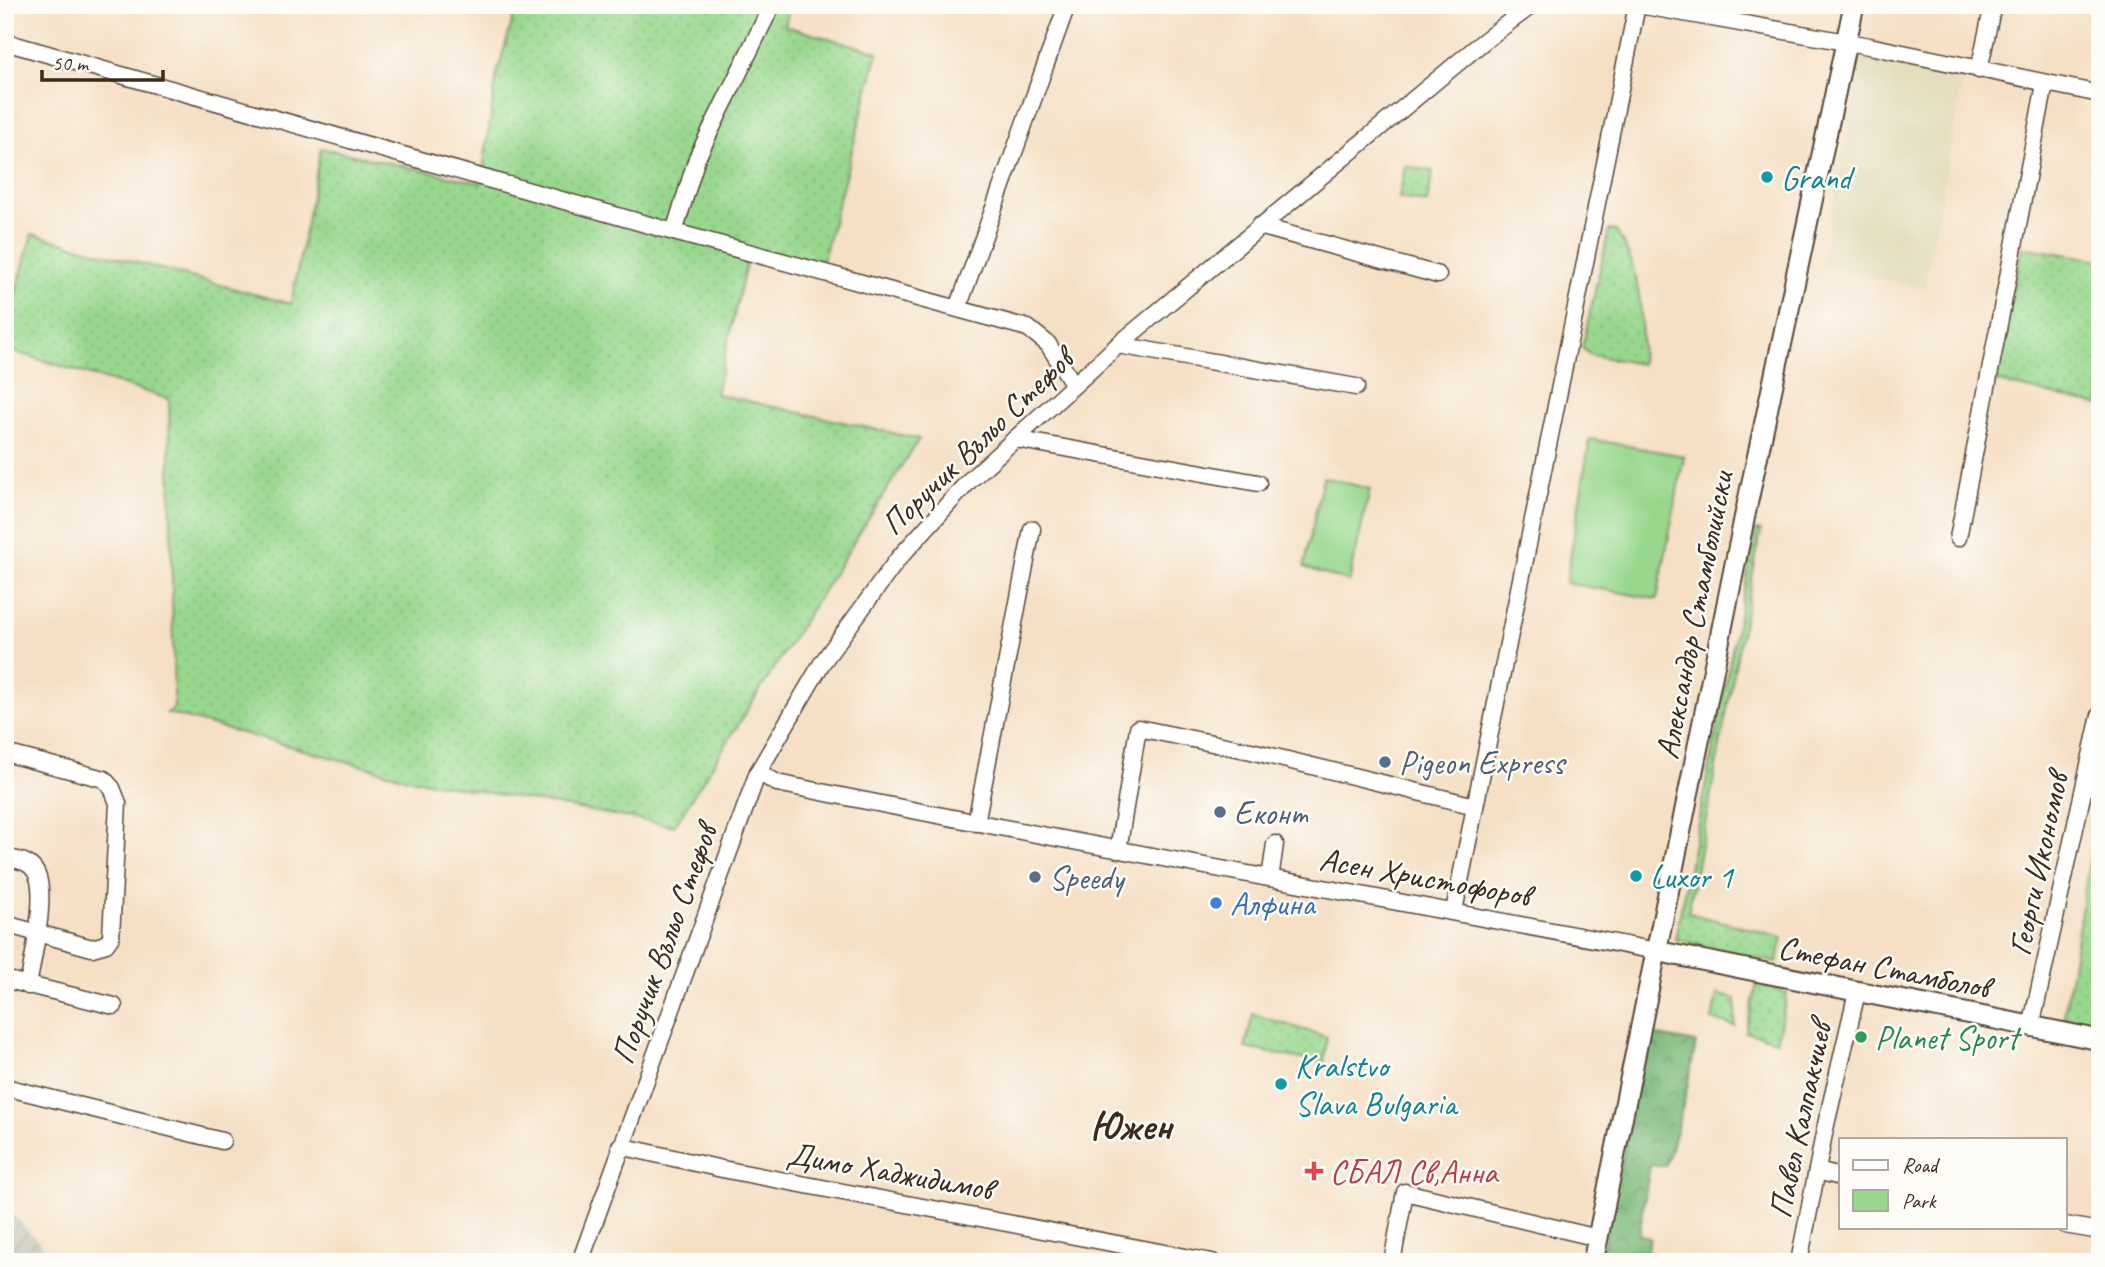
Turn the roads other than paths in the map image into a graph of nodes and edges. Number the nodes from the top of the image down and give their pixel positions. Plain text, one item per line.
1 (772, 5) edge
2 (1067, 5) edge
3 (1638, 5) edge
4 (1854, 5) edge
5 (1993, 5) edge
6 (1520, 8) edge
7 (5, 42) edge
8 (1847, 42) junction
9 (1979, 70) junction
10 (2045, 84) junction
11 (2100, 94) edge
12 (1259, 226) junction
13 (674, 232) junction
14 (1438, 275) dead end
15 (958, 308) junction
16 (1118, 345) junction
17 (1074, 385) junction
18 (1356, 387) dead end
19 (1015, 439) junction
20 (1258, 482) dead end
21 (1032, 529) dead end
22 (1958, 538) dead end
23 (2100, 715) edge
24 (5, 753) edge
25 (758, 772) junction
26 (1475, 806) junction
27 (976, 824) junction
28 (1275, 844) dead end
29 (1118, 850) junction
30 (5, 858) edge
31 (1264, 877) junction
32 (1454, 911) junction
33 (5, 924) edge
34 (37, 932) junction
35 (1656, 951) junction
36 (8, 980) dead end
37 (28, 986) junction
38 (1857, 992) junction
39 (114, 1006) dead end
40 (2031, 1027) junction
41 (2100, 1040) edge
42 (5, 1087) edge
43 (222, 1141) dead end
44 (620, 1146) junction
45 (1817, 1171) junction
46 (1839, 1176) edge
47 (2066, 1225) edge
48 (2100, 1231) edge
49 (1598, 1238) junction
50 (1149, 1255) edge
51 (580, 1262) edge
52 (1212, 1262) edge
53 (1392, 1262) edge
54 (1593, 1262) edge
55 (1799, 1262) edge

1 - 13 street
2 - 15 street
3 - 8 street
3 - 26 street
4 - 8 street, Александър Стамболийски
5 - 9 street
6 - 12 street, Поручик Въльо Стефов
7 - 13 street
8 - 9 street
8 - 35 street, Александър Стамболийски
9 - 10 street
10 - 11 street
10 - 22 street
12 - 14 street
12 - 16 street, Поручик Въльо Стефов
13 - 15 street
15 - 17 street
16 - 17 street, Поручик Въльо Стефов
16 - 18 street
17 - 19 street, Поручик Въльо Стефов
19 - 20 street
19 - 25 street, Поручик Въльо Стефов
21 - 27 street
23 - 40 street, Георги Икономов
24 - 34 street
25 - 27 street, Асен Христофоров
25 - 44 street, Поручик Въльо Стефов
26 - 29 street
26 - 32 street
27 - 29 street, Асен Христофоров
28 - 31 street
29 - 31 street, Асен Христофоров
30 - 34 street
31 - 32 street, Асен Христофоров
32 - 35 street, Асен Христофоров
33 - 34 street
34 - 37 street
35 - 38 street, Стефан Стамболов
35 - 49 street, Александър Стамболийски
36 - 37 street
37 - 39 street
38 - 40 street, Стефан Стамболов
38 - 45 street, Павел Калпакчиев
40 - 41 street, Стефан Стамболов
42 - 43 street
44 - 50 street, Димо Хаджидимов
44 - 51 street, Поручик Въльо Стефов
45 - 46 street
45 - 55 street, Павел Калпакчиев
47 - 48 street
49 - 53 street
49 - 54 street, Александър Стамболийски
50 - 52 street, Димо Хаджидимов

